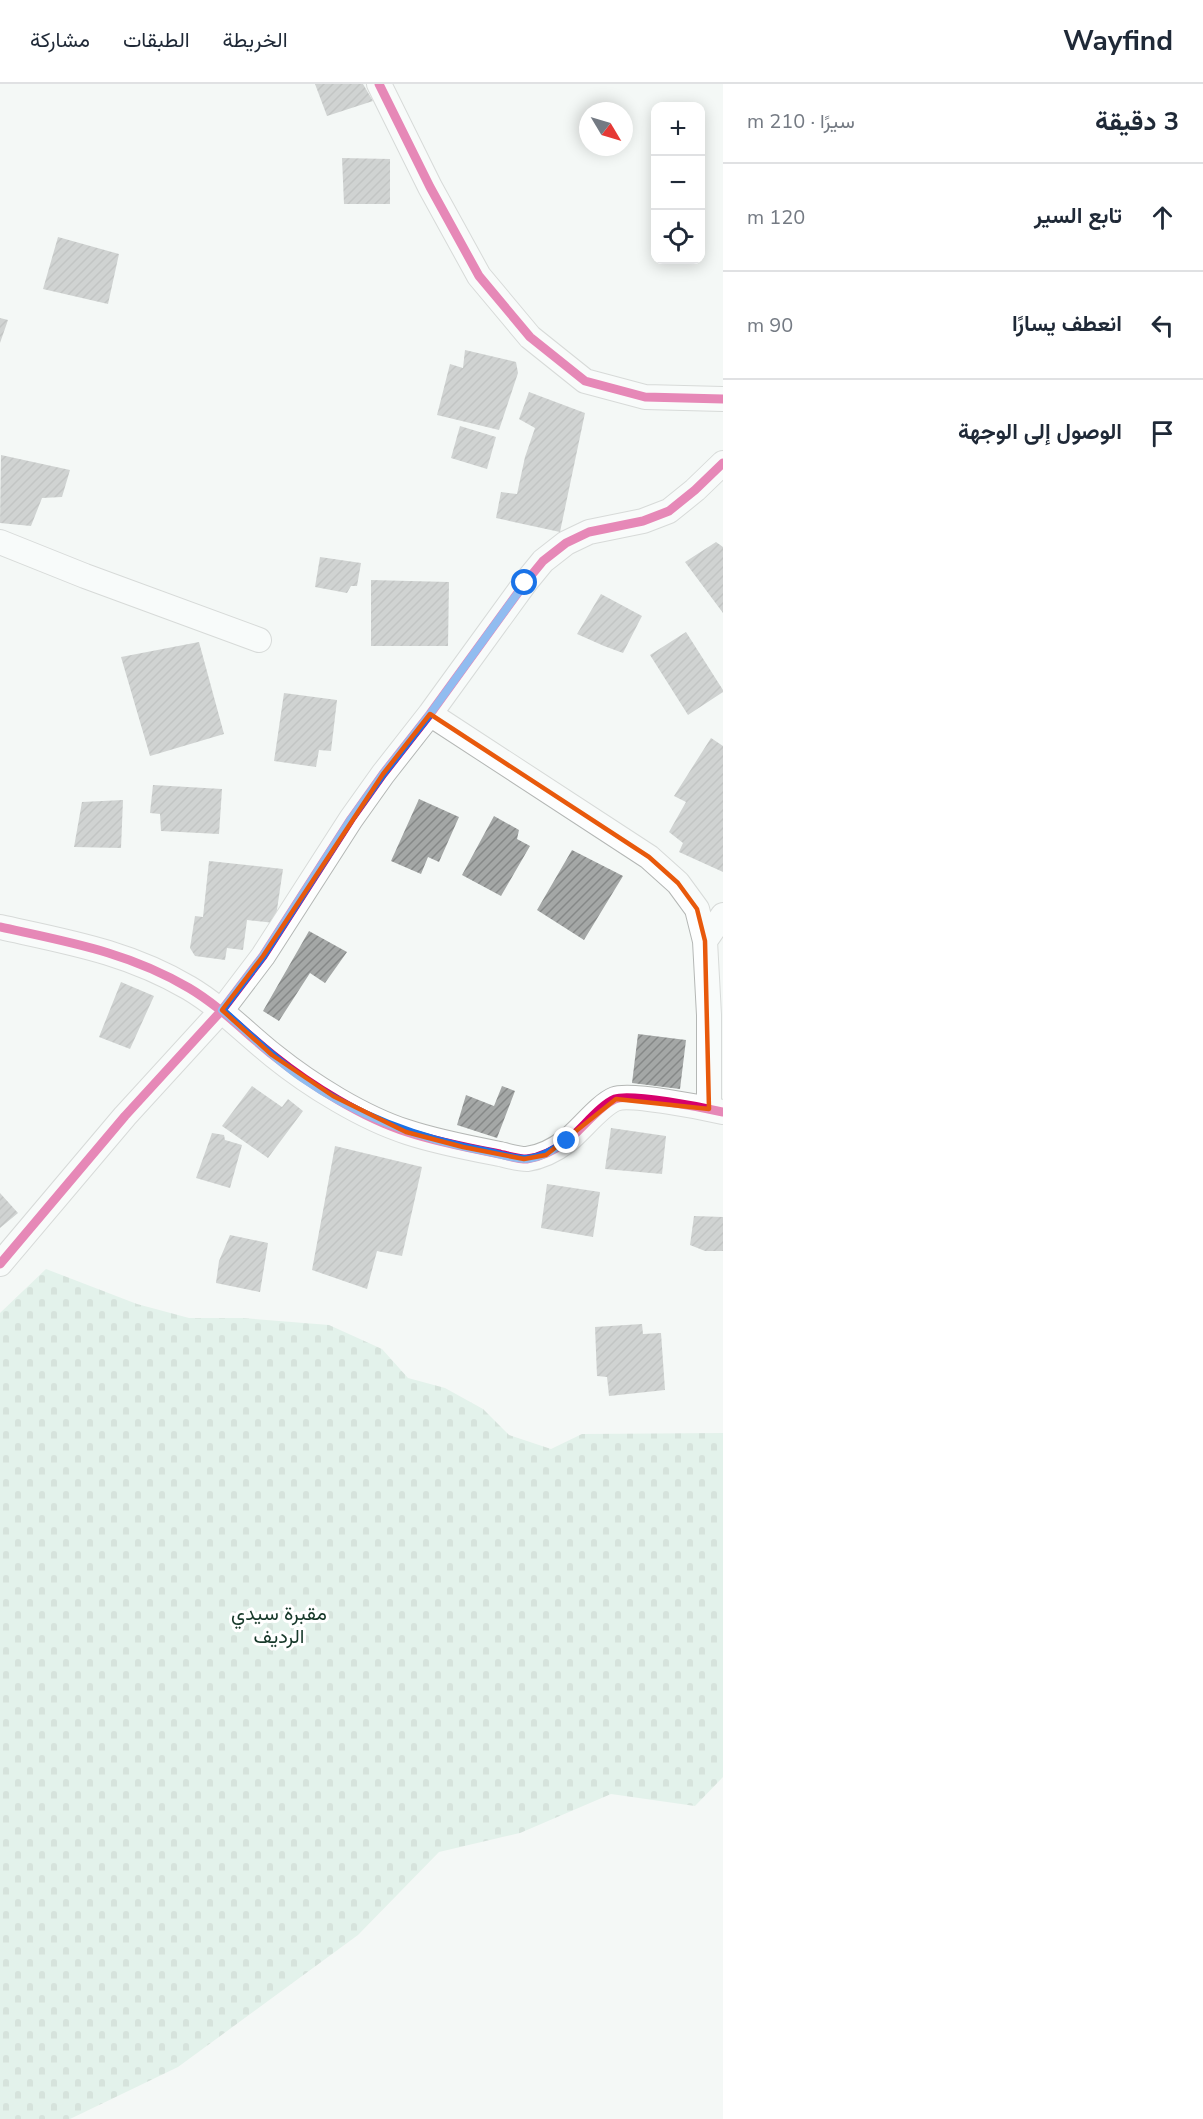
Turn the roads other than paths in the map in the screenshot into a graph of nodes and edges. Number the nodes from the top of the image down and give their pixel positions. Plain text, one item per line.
1 (379, 84) edge
2 (723, 399) edge
3 (723, 463) edge
4 (0, 542) edge
5 (259, 640) dead end
6 (430, 714) junction
7 (723, 915) edge
8 (0, 927) edge
9 (705, 941) junction
10 (222, 1010) junction
11 (716, 1110) edge
12 (0, 1264) edge

1 - 2 street
3 - 6 street
4 - 5 street
6 - 9 street
6 - 10 street
7 - 9 street
8 - 10 street
9 - 11 street
10 - 11 street
10 - 12 street

